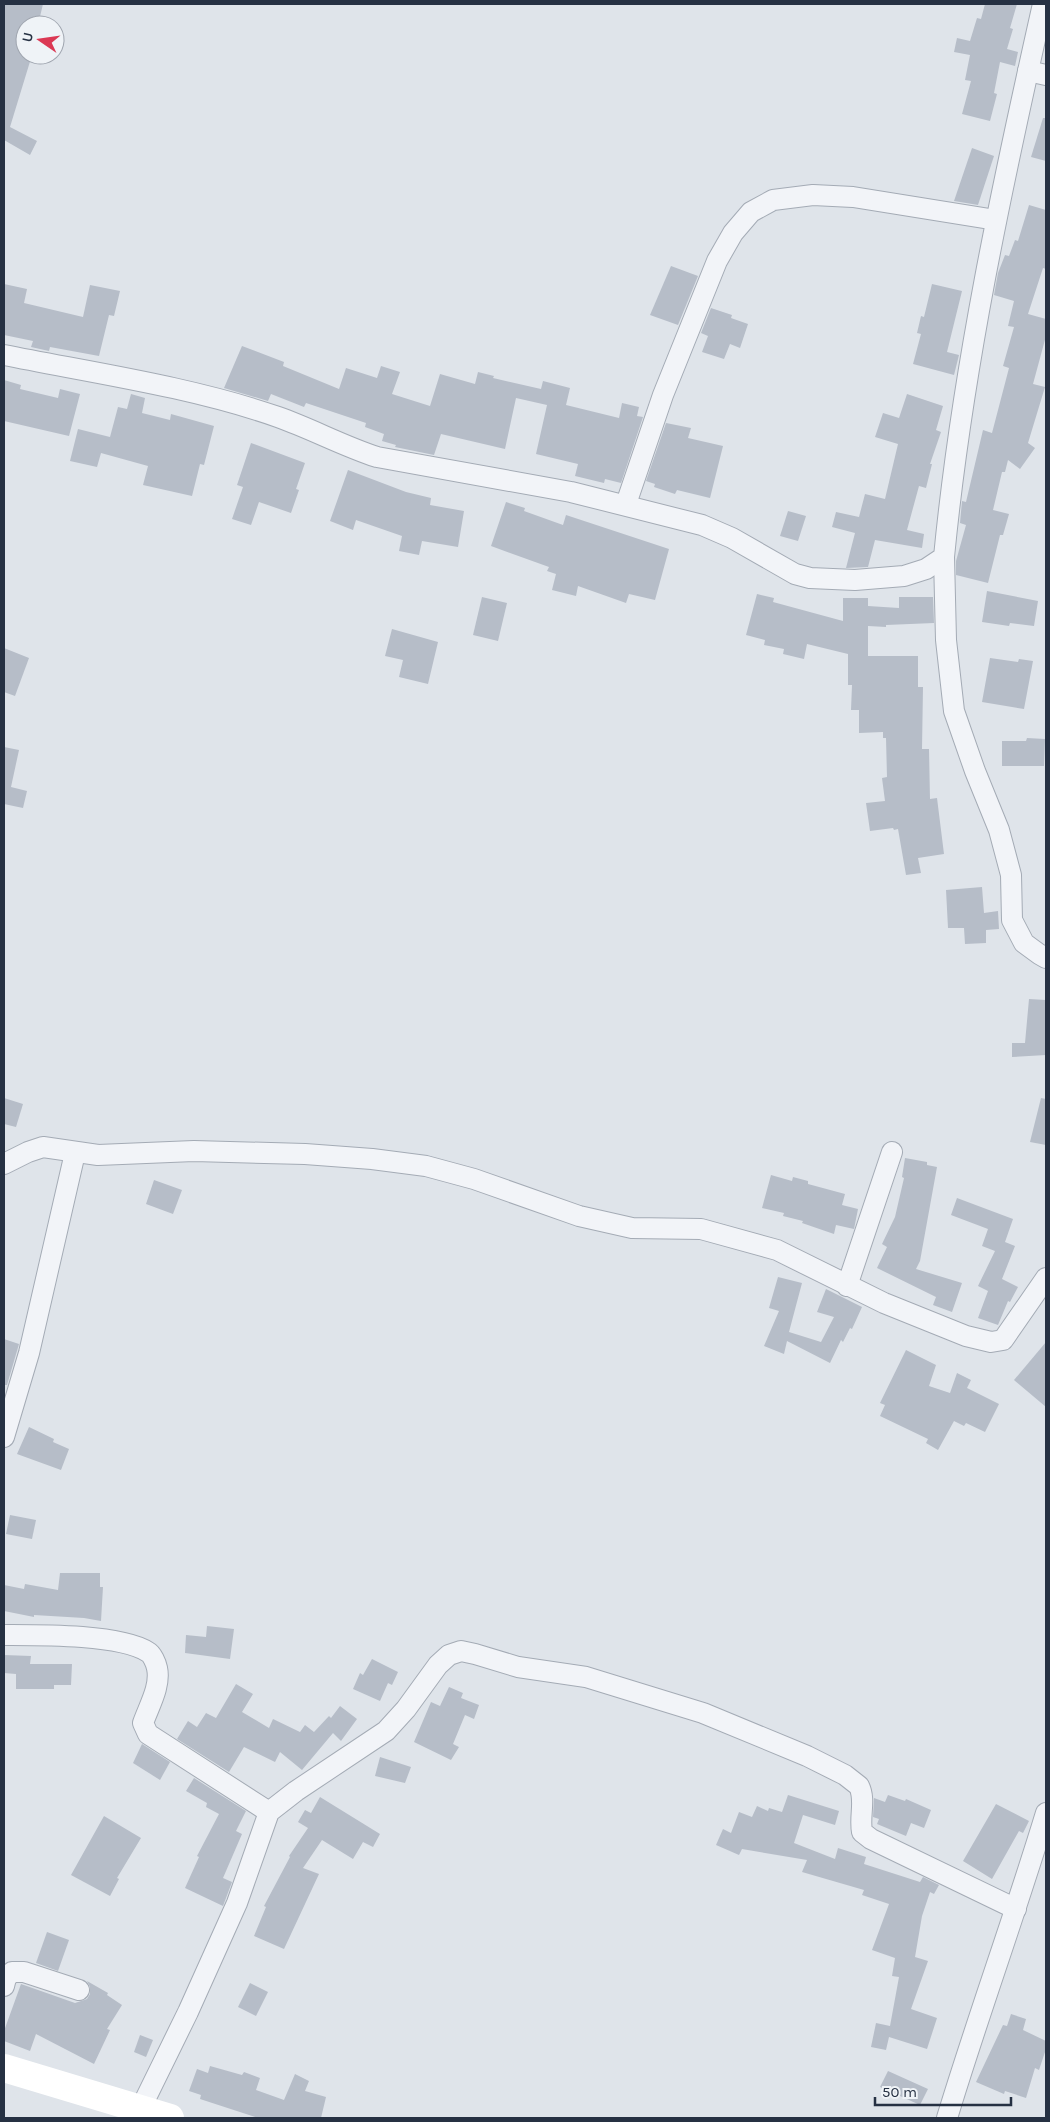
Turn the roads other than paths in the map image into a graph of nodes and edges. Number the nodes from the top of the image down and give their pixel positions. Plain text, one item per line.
1 (1043, 4) edge
2 (1037, 73) edge
3 (996, 220) junction
4 (4, 355) edge
5 (626, 504) junction
6 (944, 557) junction
7 (1046, 958) edge
8 (892, 1152) dead end
9 (75, 1153) junction
10 (4, 1164) edge
11 (1046, 1278) edge
12 (847, 1286) junction
13 (4, 1434) edge
14 (4, 1635) edge
15 (269, 1812) junction
16 (1046, 1812) edge
17 (1016, 1909) junction
18 (4, 1986) edge
19 (79, 1990) dead end
20 (4, 2068) edge
21 (138, 2114) edge
22 (170, 2118) edge
23 (947, 2118) edge

1 - 2 street
2 - 3 street
3 - 5 street
3 - 6 street
4 - 5 street
5 - 6 street
6 - 7 street
8 - 12 street
9 - 10 street
9 - 12 street
9 - 13 street
11 - 12 street
14 - 15 street
15 - 17 street
15 - 21 street
16 - 17 street
17 - 23 street
18 - 19 street
20 - 21 main road
21 - 22 main road

